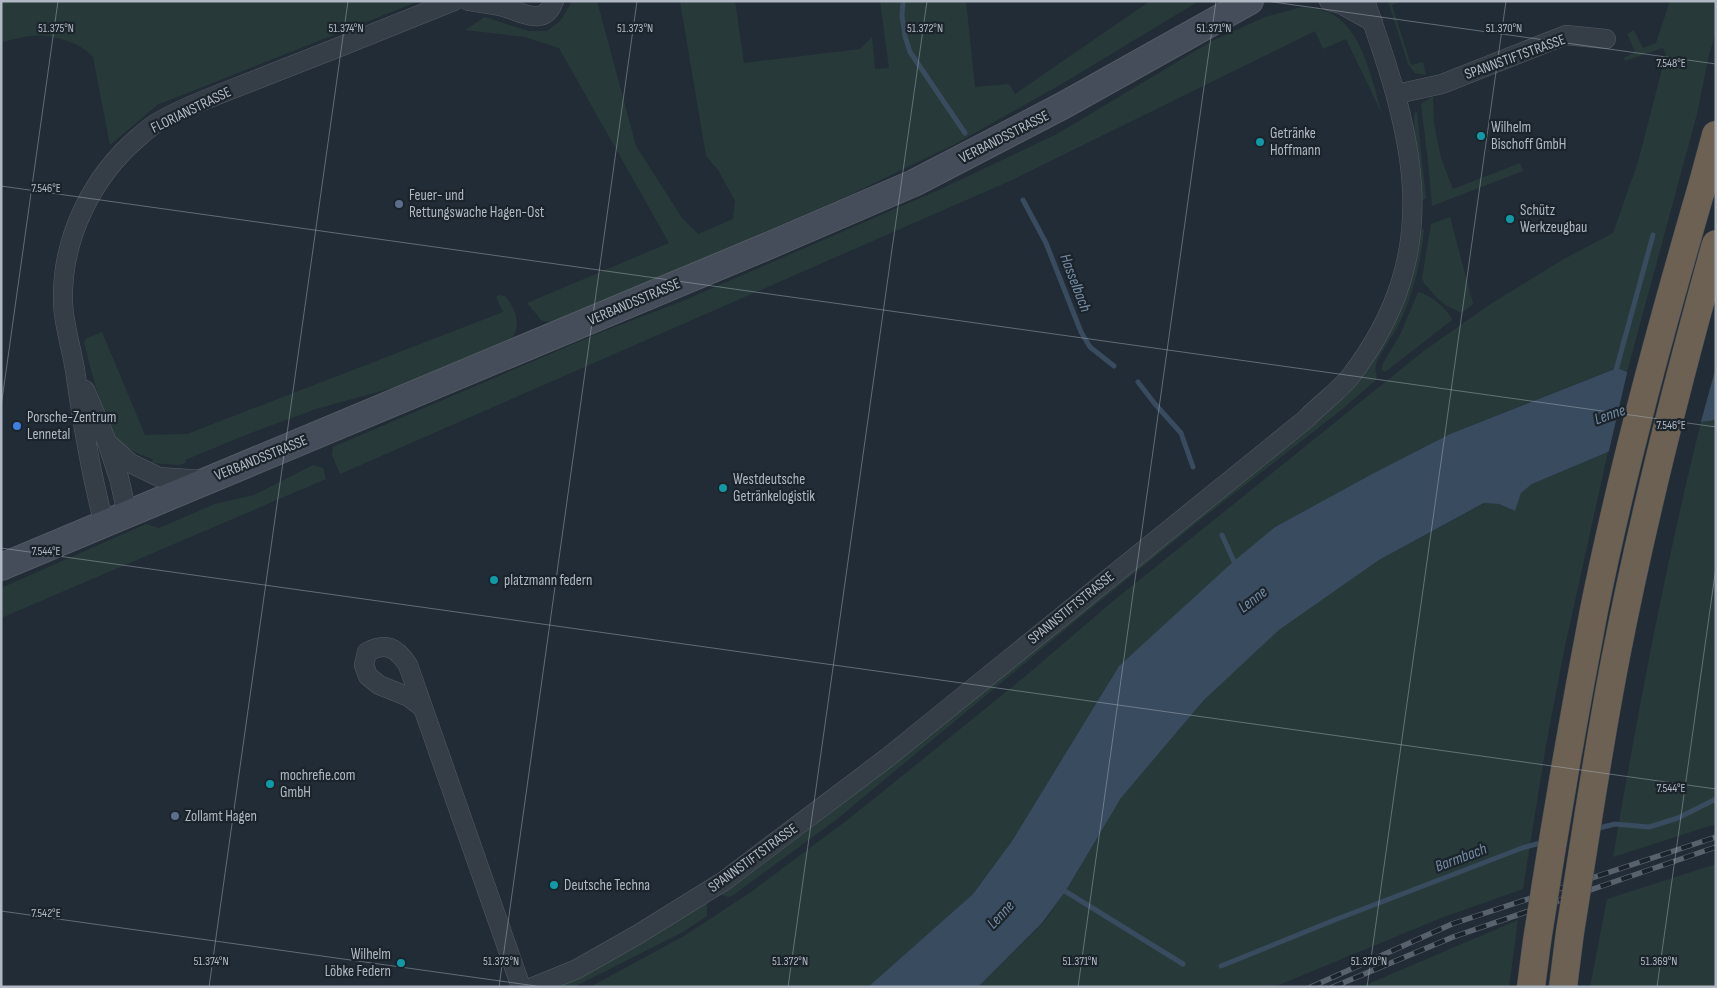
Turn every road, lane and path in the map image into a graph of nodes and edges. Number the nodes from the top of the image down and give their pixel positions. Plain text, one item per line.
1 (454, 1) edge
2 (468, 1) edge
3 (554, 1) edge
4 (1250, 1) edge
5 (1329, 1) edge
6 (1365, 1) edge
7 (1373, 22) junction
8 (1606, 39) dead end
9 (1397, 94) junction
10 (1716, 135) edge
11 (1716, 244) edge
12 (75, 369) junction
13 (107, 442) junction
14 (208, 480) junction
15 (116, 518) junction
16 (1, 566) edge
17 (422, 708) dead end
18 (521, 987) edge
19 (532, 987) edge
20 (1531, 987) edge
21 (1563, 987) edge

1 - 12 street, FLORIANSTRASSE
2 - 3 street
4 - 14 main road, VERBANDSSTRASSE
5 - 7 street
6 - 7 street, SPANNSTIFTSTRASSE
7 - 9 street, SPANNSTIFTSTRASSE
8 - 9 street, SPANNSTIFTSTRASSE
9 - 19 street, SPANNSTIFTSTRASSE
10 - 20 highway, bridge
11 - 21 highway, bridge
12 - 13 street, FLORIANSTRASSE
12 - 15 street, FLORIANSTRASSE
13 - 14 street, FLORIANSTRASSE
13 - 15 street, FLORIANSTRASSE
14 - 15 main road, VERBANDSSTRASSE
15 - 16 main road, VERBANDSSTRASSE
17 - 18 street

